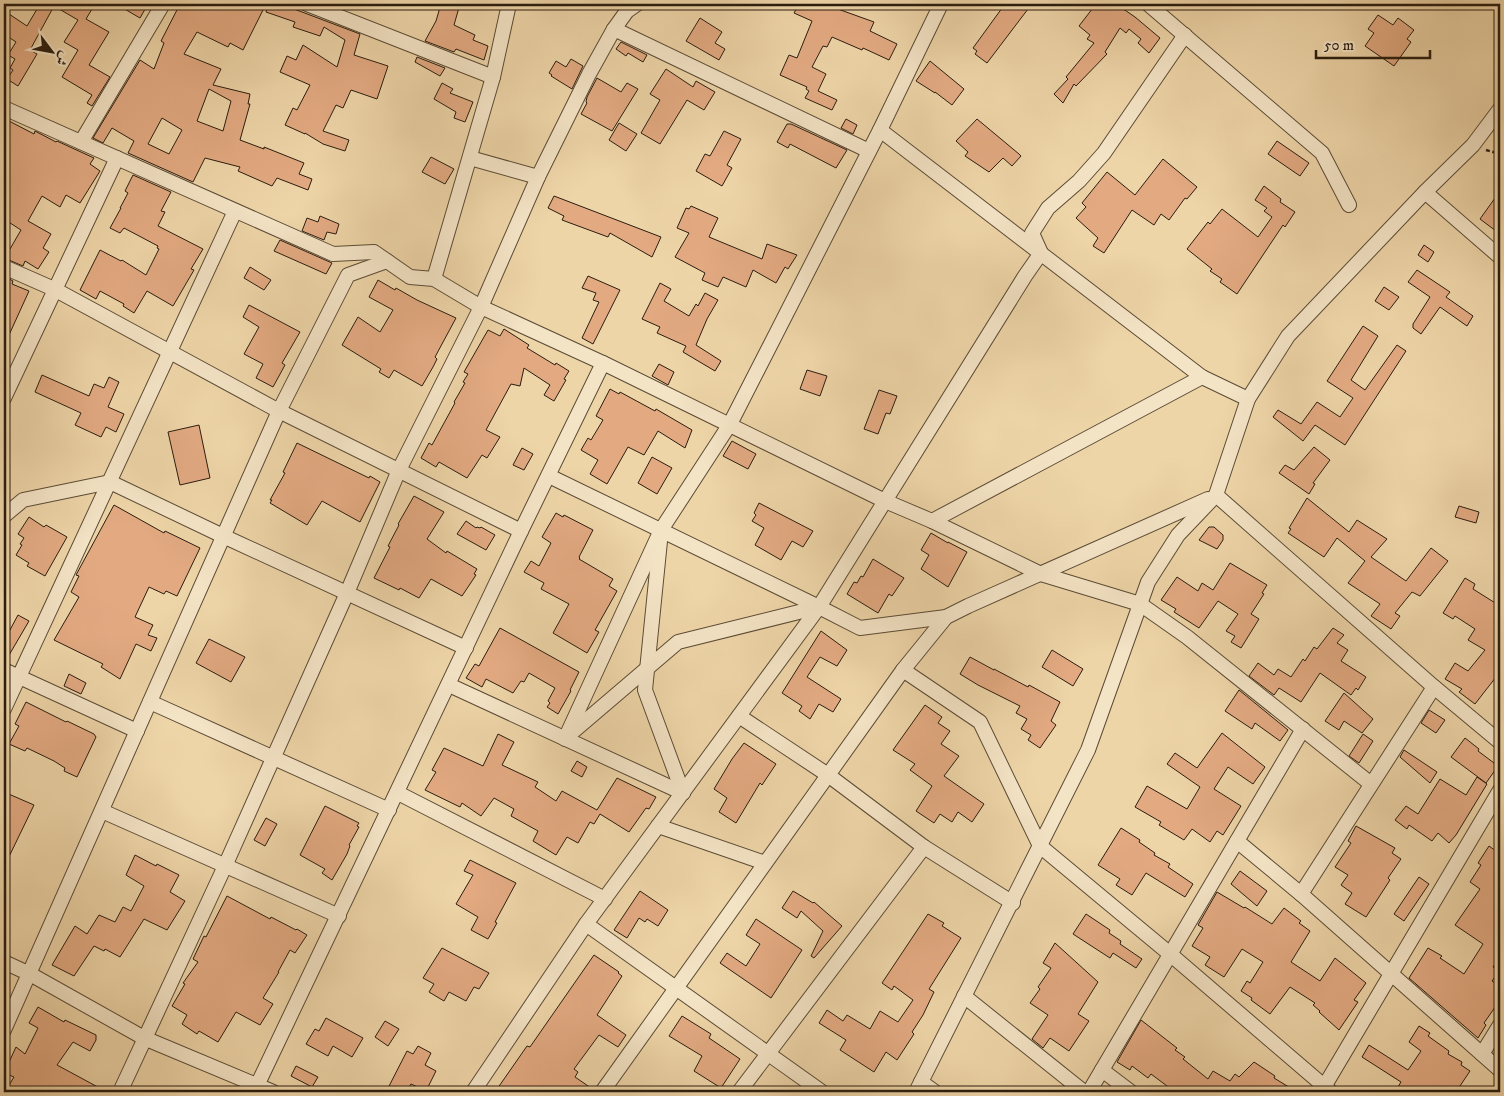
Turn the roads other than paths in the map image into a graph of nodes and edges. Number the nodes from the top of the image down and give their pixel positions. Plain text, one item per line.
1 (163, 4) edge
2 (307, 4) edge
3 (510, 4) edge
4 (637, 4) edge
5 (941, 4) edge
6 (1148, 4) edge
7 (614, 28) junction
8 (1185, 35) junction
9 (493, 77) junction
10 (4, 108) edge
11 (1500, 109) edge
12 (880, 130) junction
13 (81, 142) junction
14 (869, 151) junction
15 (117, 158) junction
16 (470, 158) junction
17 (538, 177) junction
18 (1425, 192) junction
19 (1349, 205) dead end
20 (235, 211) junction
21 (1041, 254) junction
22 (1500, 257) edge
23 (387, 261) junction
24 (4, 267) edge
25 (434, 280) junction
26 (54, 289) junction
27 (481, 307) junction
28 (168, 351) junction
29 (603, 363) junction
30 (1202, 377) junction
31 (4, 398) edge
32 (1248, 399) junction
33 (279, 411) junction
34 (730, 424) junction
35 (399, 470) junction
36 (549, 476) junction
37 (110, 482) junction
38 (1216, 495) junction
39 (886, 502) junction
40 (4, 516) edge
41 (932, 521) junction
42 (661, 530) junction
43 (521, 531) junction
44 (223, 536) junction
45 (1041, 574) junction
46 (347, 593) junction
47 (1140, 604) junction
48 (820, 607) junction
49 (946, 617) junction
50 (466, 648) junction
51 (648, 668) junction
52 (4, 670) edge
53 (903, 670) junction
54 (19, 677) junction
55 (449, 685) junction
56 (1434, 686) junction
57 (150, 702) junction
58 (4, 709) edge
59 (739, 716) junction
60 (1303, 729) junction
61 (137, 731) junction
62 (565, 739) junction
63 (1500, 742) edge
64 (273, 758) junction
65 (828, 775) junction
66 (1371, 784) junction
67 (1500, 790) edge
68 (398, 793) junction
69 (683, 793) junction
70 (390, 810) junction
71 (102, 811) junction
72 (658, 826) junction
73 (1237, 840) junction
74 (1040, 846) junction
75 (924, 847) junction
76 (765, 863) junction
77 (225, 866) junction
78 (1301, 894) junction
79 (605, 899) junction
80 (1013, 903) junction
81 (339, 916) junction
82 (586, 924) junction
83 (1170, 954) junction
84 (4, 962) edge
85 (30, 974) junction
86 (1391, 974) junction
87 (677, 988) junction
88 (964, 996) junction
89 (1500, 1025) edge
90 (4, 1030) edge
91 (144, 1038) junction
92 (768, 1054) junction
93 (1482, 1054) junction
94 (1102, 1070) junction
95 (1500, 1070) edge
96 (919, 1087) edge
97 (256, 1089) edge
98 (1326, 1090) edge
99 (120, 1092) edge
100 (274, 1092) edge
101 (473, 1092) edge
102 (602, 1092) edge
103 (739, 1092) edge
104 (822, 1092) edge
105 (935, 1092) edge
106 (1084, 1092) edge
107 (1089, 1092) edge
108 (1131, 1092) edge

1 - 13 street
2 - 9 street
3 - 9 street
4 - 7 street
5 - 12 street
6 - 8 street
7 - 14 street
7 - 17 street
8 - 19 street
8 - 21 street
9 - 16 street
10 - 13 street
11 - 18 street
12 - 14 street
12 - 21 street
13 - 15 street
14 - 34 street
15 - 20 street
15 - 26 street
16 - 17 street
16 - 25 street
17 - 27 street
18 - 22 street
18 - 32 street
20 - 23 street
20 - 28 street
21 - 30 street
21 - 39 street
23 - 25 street
23 - 33 street
24 - 26 street
25 - 27 street
26 - 28 street
26 - 31 street
27 - 29 street
27 - 35 street
28 - 33 street
28 - 37 street
29 - 34 street
29 - 36 street
30 - 32 street
30 - 41 street
32 - 38 street
33 - 35 street
33 - 44 street
34 - 39 street
34 - 42 street
35 - 43 street
35 - 46 street
36 - 42 street
36 - 43 street
37 - 40 street
37 - 44 street
37 - 54 street
38 - 45 street
38 - 47 street
38 - 56 street
39 - 41 street
39 - 48 street
41 - 45 street
42 - 48 street
42 - 51 street
42 - 62 street
43 - 50 street
44 - 46 street
44 - 57 street
45 - 47 street
45 - 49 street
46 - 50 street
46 - 64 street
47 - 60 street
47 - 74 street
48 - 49 street
48 - 51 street
48 - 59 street
49 - 53 street
50 - 55 street
51 - 62 street
51 - 69 street
52 - 54 street
53 - 65 street
53 - 74 street
54 - 58 street
54 - 61 street
55 - 62 street
55 - 68 street
56 - 63 street
56 - 66 street
57 - 61 street
57 - 64 street
59 - 65 street
59 - 69 street
60 - 66 street
60 - 73 street
61 - 71 street
62 - 69 street
64 - 70 street
64 - 77 street
65 - 75 street
65 - 76 street
66 - 78 street
67 - 86 street
68 - 70 street
68 - 79 street
69 - 72 street
70 - 81 street
71 - 77 street
71 - 85 street
72 - 76 street
72 - 79 street
73 - 78 street
73 - 83 street
74 - 80 street
74 - 83 street
75 - 80 street
75 - 92 street
76 - 87 street
77 - 81 street
77 - 91 street
78 - 86 street
79 - 82 street
80 - 88 street
81 - 97 street
82 - 87 street
82 - 101 street
83 - 94 street
83 - 98 street
84 - 85 street
85 - 90 street
85 - 91 street
86 - 93 street
86 - 98 street
87 - 92 street
87 - 102 street
88 - 96 street
88 - 106 street
89 - 93 street
91 - 97 street
91 - 99 street
92 - 103 street
92 - 104 street
93 - 95 street
94 - 107 street
94 - 108 street
96 - 105 street
97 - 100 street

